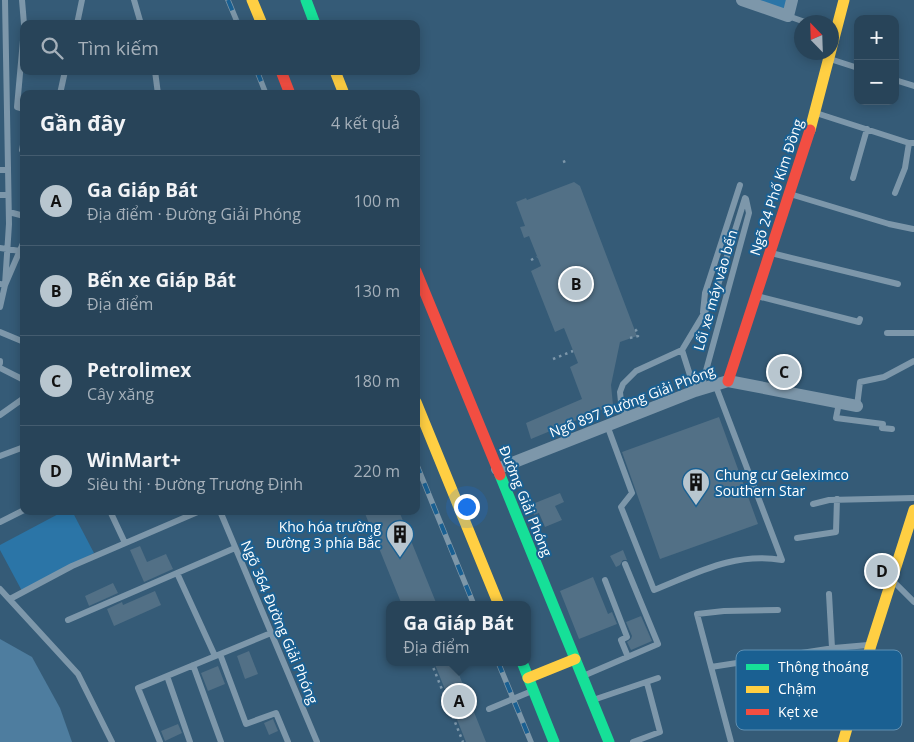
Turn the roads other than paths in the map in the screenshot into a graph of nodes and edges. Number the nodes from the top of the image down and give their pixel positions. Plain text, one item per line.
1 (5, 0) edge
2 (22, 0) edge
3 (82, 0) edge
4 (134, 0) edge
5 (252, 0) edge
6 (306, 0) edge
7 (742, 0) edge
8 (792, 0) edge
9 (844, 0) edge
10 (3, 11) edge
11 (788, 16) junction
12 (839, 17) edge
13 (794, 18) edge
14 (24, 20) edge
15 (78, 20) edge
16 (141, 20) edge
17 (260, 20) edge
18 (314, 20) edge
19 (3, 54) edge
20 (830, 60) edge
21 (833, 60) edge
22 (854, 67) edge
23 (20, 74) edge
24 (64, 75) edge
25 (156, 75) edge
26 (283, 75) edge
27 (337, 75) edge
28 (899, 81) edge
29 (914, 86) edge
30 (61, 90) edge
31 (157, 90) edge
32 (288, 90) edge
33 (342, 90) edge
34 (3, 103) edge
35 (20, 108) edge
36 (815, 113) junction
37 (867, 129) junction
38 (911, 143) edge
39 (0, 170) edge
40 (8, 170) junction
41 (853, 178) dead end
42 (740, 186) dead end
43 (895, 193) dead end
44 (789, 194) junction
45 (0, 195) edge
46 (8, 195) junction
47 (8, 212) junction
48 (20, 215) edge
49 (913, 229) edge
50 (4, 248) edge
51 (20, 251) joint
52 (770, 253) junction
53 (420, 281) edge
54 (898, 284) dead end
55 (3, 285) edge
56 (756, 296) junction
57 (0, 307) edge
58 (703, 313) junction
59 (860, 319) dead end
60 (0, 332) edge
61 (887, 333) dead end
62 (914, 333) edge
63 (20, 340) edge
64 (682, 350) junction
65 (914, 362) edge
66 (0, 368) edge
67 (20, 378) edge
68 (728, 381) junction
69 (715, 384) junction
70 (698, 390) junction
71 (20, 401) edge
72 (839, 403) junction
73 (857, 406) joint
74 (420, 412) edge
75 (0, 415) edge
76 (626, 418) junction
77 (606, 425) junction
78 (892, 429) dead end
79 (20, 448) edge
80 (0, 456) edge
81 (497, 468) junction
82 (914, 498) edge
83 (837, 499) junction
84 (813, 504) dead end
85 (914, 510) edge
86 (20, 512) edge
87 (112, 515) edge
88 (191, 515) edge
89 (222, 515) edge
90 (0, 522) edge
91 (797, 538) dead end
92 (125, 544) junction
93 (236, 548) junction
94 (625, 564) dead end
95 (177, 573) junction
96 (605, 580) dead end
97 (892, 580) junction
98 (0, 589) edge
99 (829, 594) dead end
100 (10, 599) junction
101 (497, 601) edge
102 (914, 602) edge
103 (778, 610) dead end
104 (68, 620) dead end
105 (271, 633) junction
106 (871, 645) junction
107 (832, 648) junction
108 (819, 650) edge
109 (870, 650) edge
110 (217, 655) junction
111 (628, 657) junction
112 (575, 658) junction
113 (736, 662) edge
114 (193, 665) junction
115 (524, 666) edge
116 (711, 666) junction
117 (167, 676) junction
118 (582, 677) junction
119 (528, 678) junction
120 (658, 678) dead end
121 (646, 683) junction
122 (533, 690) junction
123 (592, 700) junction
124 (489, 709) dead end
125 (643, 740) edge
126 (112, 742) edge
127 (160, 742) edge
128 (190, 742) edge
129 (221, 742) edge
130 (288, 742) edge
131 (317, 742) edge
132 (554, 742) edge
133 (609, 742) edge
134 (633, 742) edge
135 (732, 742) edge

1 - 10 lane
2 - 14 lane
3 - 15 lane
4 - 16 lane
5 - 17 main road
6 - 18 main road
7 - 11 street
8 - 11 street
9 - 12 main road, Ngõ 24 Phố Kim Đồng
10 - 19 lane
11 - 13 lane
19 - 34 lane
20 - 36 main road, Ngõ 24 Phố Kim Đồng
21 - 22 lane
23 - 35 lane
24 - 30 lane
25 - 31 lane
26 - 32 main road
27 - 33 main road
28 - 29 lane
34 - 40 lane
36 - 37 lane
36 - 44 main road, Ngõ 24 Phố Kim Đồng
37 - 38 lane
37 - 41 lane
38 - 43 lane
39 - 40 lane
40 - 46 lane
42 - 58 lane
44 - 49 lane
44 - 52 main road, Ngõ 24 Phố Kim Đồng
45 - 46 lane
46 - 47 lane
47 - 48 lane
47 - 50 lane
50 - 51 lane
50 - 55 lane
51 - 55 lane
52 - 54 lane
52 - 56 main road, Ngõ 24 Phố Kim Đồng
53 - 81 main road, Đường Giải Phóng
55 - 57 lane
56 - 59 lane
56 - 68 main road, Ngõ 24 Phố Kim Đồng
58 - 64 lane
58 - 70 lane, Lối xe máy vào bến
60 - 63 lane
61 - 62 lane
64 - 70 lane
64 - 76 lane
65 - 73 lane
66 - 67 lane
68 - 69 street, Ngõ 897 Đường Giải Phóng
68 - 72 street, Ngõ 897 Đường Giải Phóng
69 - 70 street, Ngõ 897 Đường Giải Phóng
69 - 77 lane
70 - 76 street, Ngõ 897 Đường Giải Phóng
71 - 75 lane
72 - 73 street, Ngõ 897 Đường Giải Phóng
72 - 78 lane
74 - 101 main road
76 - 77 street, Ngõ 897 Đường Giải Phóng
77 - 81 street, Ngõ 897 Đường Giải Phóng
79 - 80 lane
81 - 112 main road, Đường Giải Phóng
82 - 83 lane
83 - 84 lane
83 - 91 lane
85 - 97 main road
86 - 90 lane
87 - 92 lane
88 - 92 lane
89 - 93 lane, Ngõ 364 Đường Giải Phóng
92 - 100 lane
93 - 95 lane
93 - 105 lane, Ngõ 364 Đường Giải Phóng
94 - 111 lane
95 - 104 lane
95 - 110 lane
96 - 111 lane
97 - 102 lane
97 - 106 main road
98 - 100 lane
99 - 107 lane
100 - 126 lane
103 - 116 lane
105 - 110 lane
105 - 131 lane, Ngõ 364 Đường Giải Phóng
106 - 107 lane
106 - 109 main road
107 - 108 lane
110 - 114 lane
110 - 130 lane
111 - 118 lane
112 - 118 main road, Đường Giải Phóng
112 - 119 main road
113 - 116 lane
114 - 117 lane
114 - 129 lane
115 - 119 main road
116 - 135 lane
117 - 127 lane
117 - 128 lane
118 - 123 main road, Đường Giải Phóng
119 - 122 main road
120 - 121 lane
121 - 123 lane
121 - 125 lane
122 - 124 lane
122 - 132 main road
123 - 133 main road, Đường Giải Phóng
125 - 134 lane

